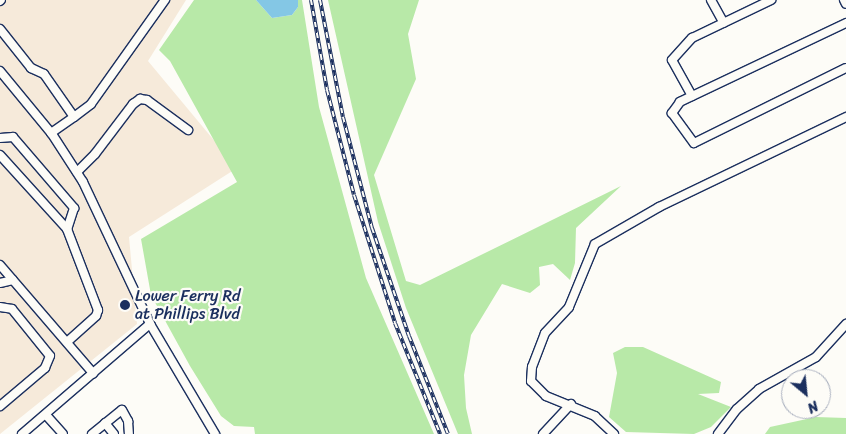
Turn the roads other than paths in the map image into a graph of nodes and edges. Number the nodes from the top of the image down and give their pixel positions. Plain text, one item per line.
1 (165, 0) edge
2 (711, 0) edge
3 (771, 0) edge
4 (844, 0) edge
5 (846, 4) edge
6 (724, 23) junction
7 (846, 23) edge
8 (0, 29) edge
9 (846, 68) edge
10 (0, 71) edge
11 (692, 96) junction
12 (74, 117) junction
13 (846, 117) edge
14 (188, 130) dead end
15 (52, 133) junction
16 (0, 138) edge
17 (0, 155) edge
18 (77, 172) junction
19 (67, 229) junction
20 (0, 265) edge
21 (13, 280) junction
22 (0, 283) edge
23 (0, 307) edge
24 (150, 324) junction
25 (846, 324) edge
26 (67, 342) junction
27 (94, 373) junction
28 (571, 404) junction
29 (0, 406) edge
30 (46, 415) junction
31 (105, 423) junction
32 (22, 434) edge
33 (63, 434) edge
34 (92, 434) edge
35 (114, 434) edge
36 (129, 434) edge
37 (215, 434) edge
38 (543, 434) edge
39 (614, 434) edge
40 (718, 434) edge

1 - 12 street
2 - 6 street
3 - 6 street
4 - 5 street
6 - 11 street
7 - 11 street
8 - 12 street
9 - 11 street
10 - 15 street
12 - 15 street
13 - 28 street
14 - 18 street
15 - 18 street
16 - 19 street
17 - 19 street
18 - 24 street
19 - 26 street
20 - 21 street
21 - 22 street
21 - 26 street
23 - 29 street
24 - 27 street
24 - 37 street
25 - 40 street
26 - 27 street
27 - 30 street
28 - 38 street
28 - 39 street
30 - 32 street
30 - 33 street
31 - 34 street
31 - 35 street
31 - 36 street

